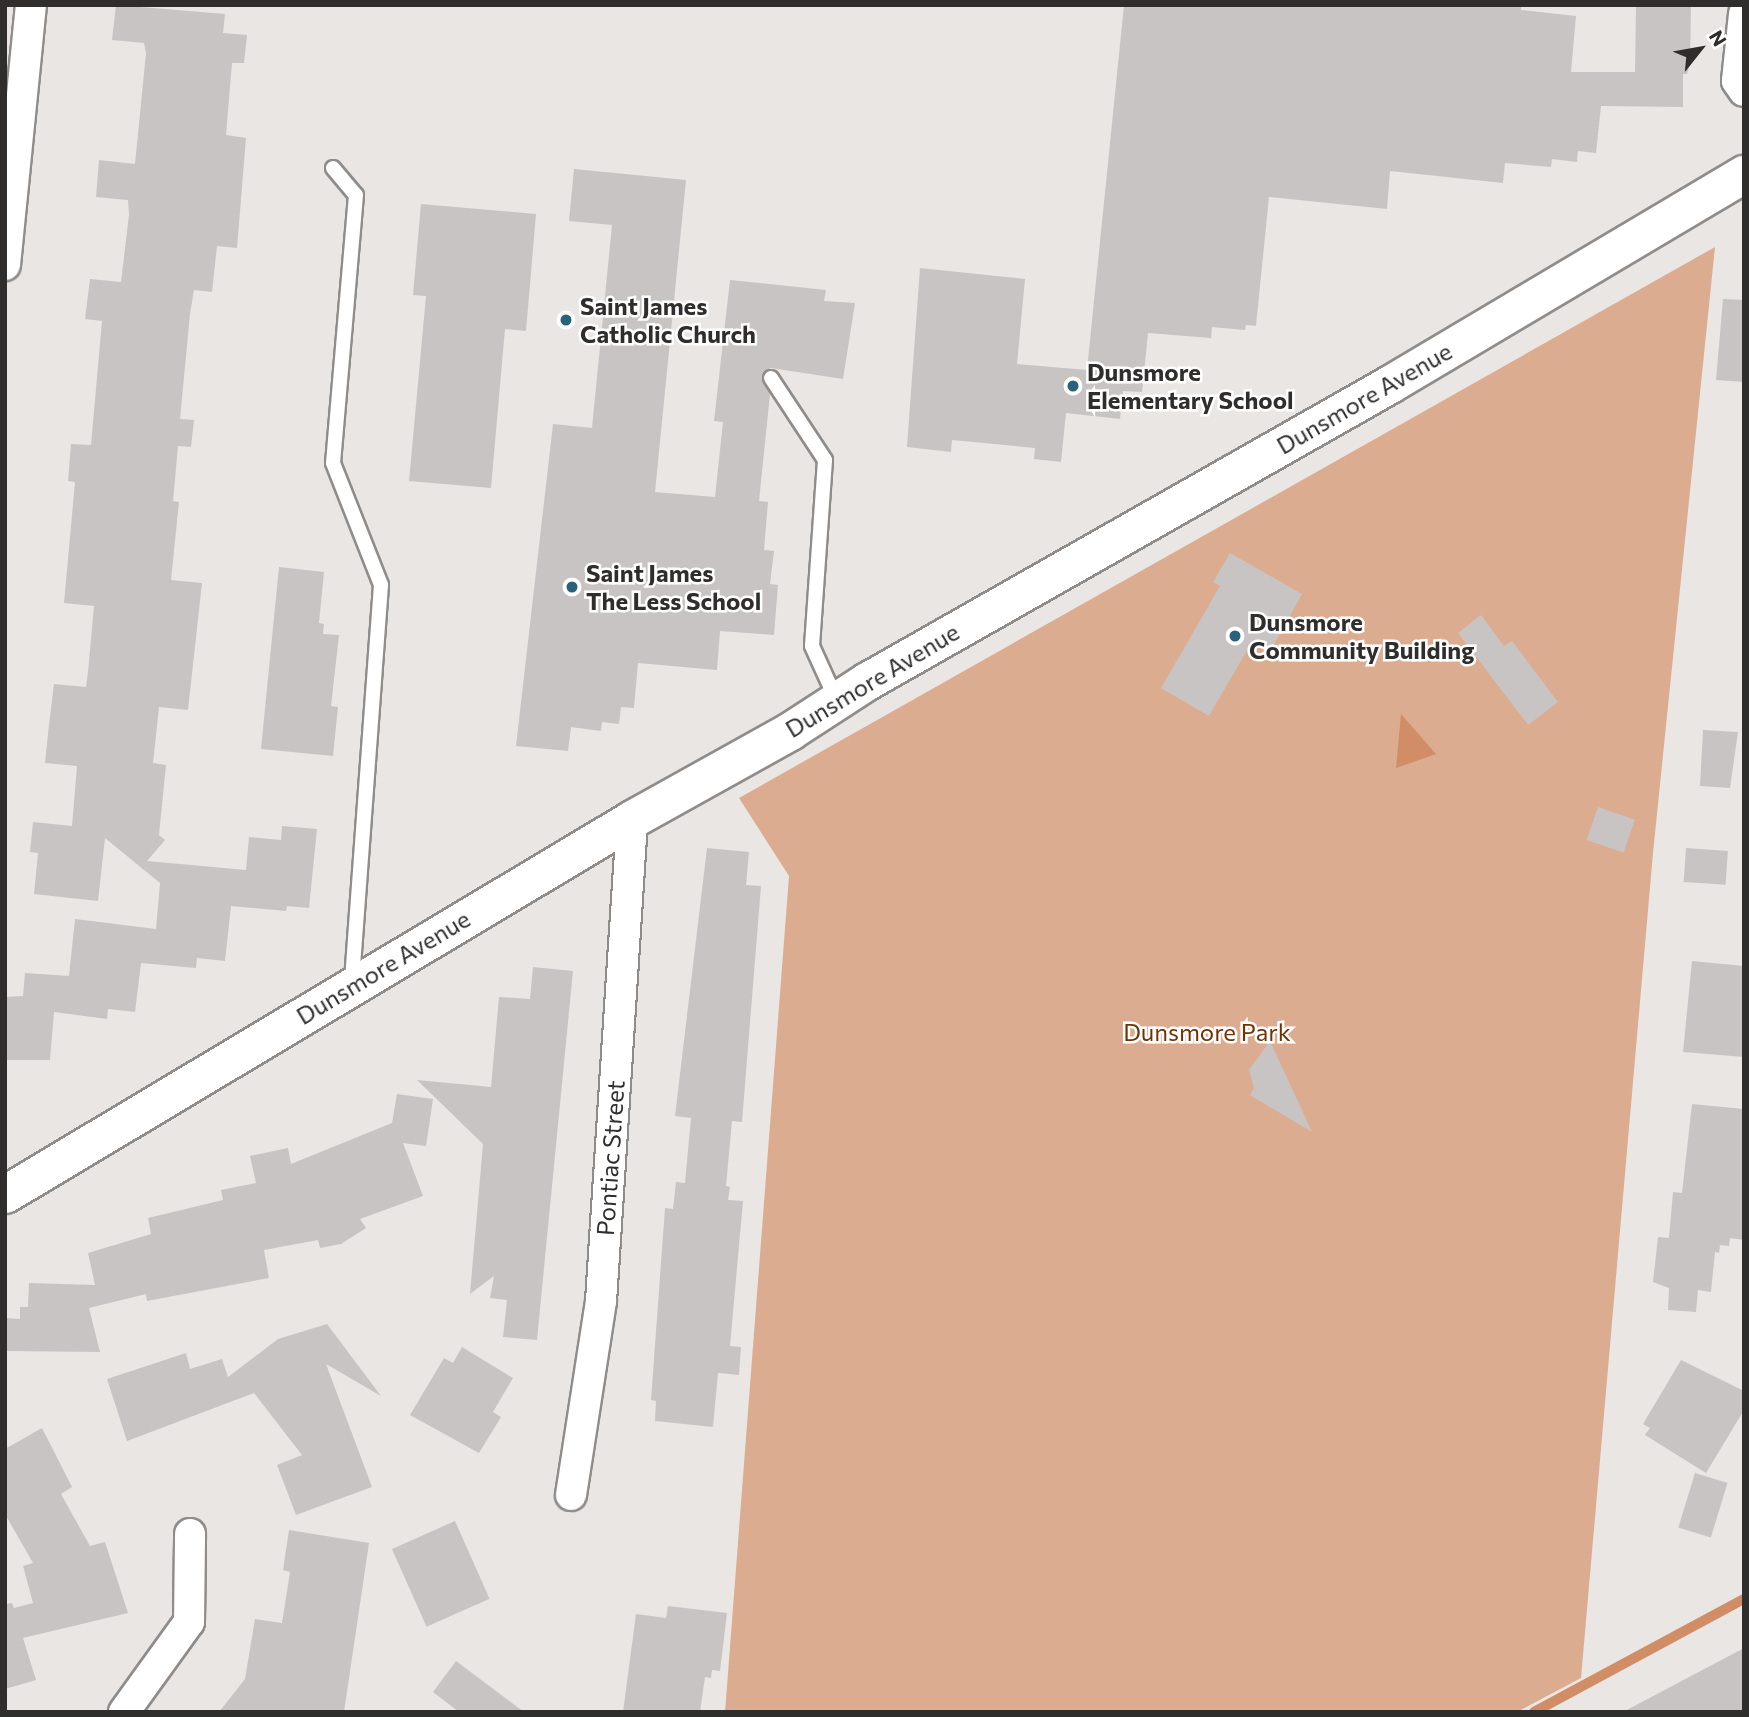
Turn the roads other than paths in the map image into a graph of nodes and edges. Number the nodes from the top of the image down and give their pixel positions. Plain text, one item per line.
1 (30, 5) edge
2 (1744, 14) edge
3 (1744, 91) edge
4 (333, 168) dead end
5 (1744, 174) edge
6 (5, 265) edge
7 (771, 378) dead end
8 (837, 701) junction
9 (632, 819) junction
10 (352, 985) junction
11 (5, 1194) edge
12 (571, 1495) dead end
13 (190, 1534) dead end
14 (124, 1712) edge

1 - 6 street
2 - 3 street
4 - 10 lane
5 - 8 street, Dunsmore Avenue
7 - 8 lane
8 - 9 street, Dunsmore Avenue
9 - 10 street, Dunsmore Avenue
9 - 12 street, Pontiac Street
10 - 11 street, Dunsmore Avenue
13 - 14 street

